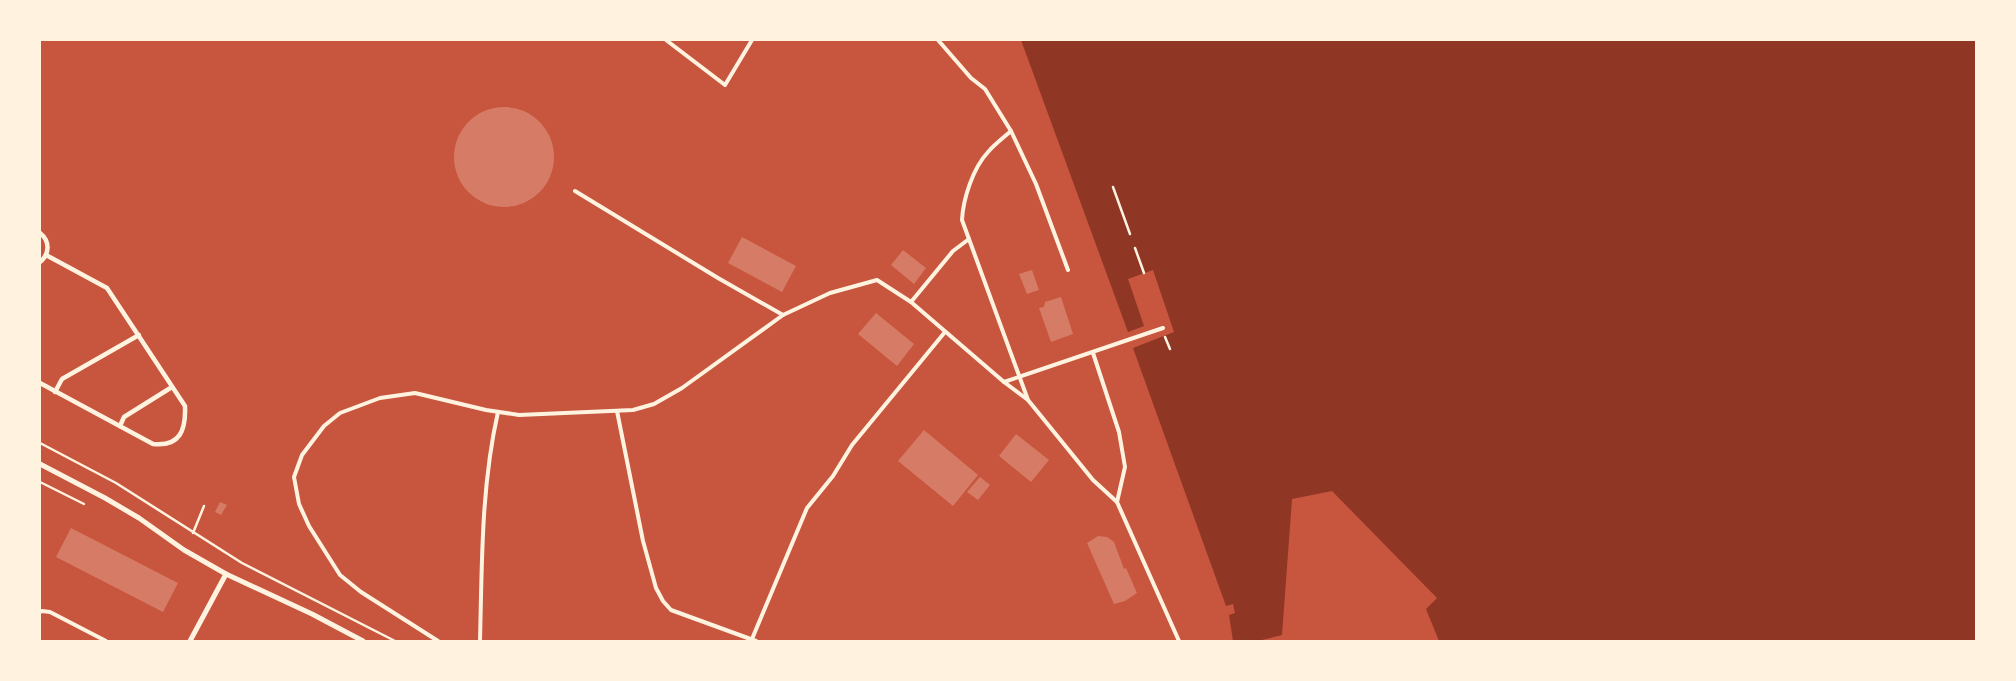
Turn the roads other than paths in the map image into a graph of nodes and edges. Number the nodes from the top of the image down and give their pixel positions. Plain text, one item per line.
1 (666, 40) edge
2 (752, 40) edge
3 (938, 40) edge
4 (1011, 131) junction
5 (575, 191) dead end
6 (40, 233) edge
7 (970, 239) junction
8 (46, 256) junction
9 (40, 262) edge
10 (1068, 270) dead end
11 (911, 302) junction
12 (783, 315) junction
13 (1164, 328) dead end
14 (945, 332) junction
15 (139, 336) junction
16 (1092, 353) junction
17 (1021, 376) junction
18 (1004, 382) junction
19 (40, 384) edge
20 (172, 387) junction
21 (55, 392) junction
22 (1028, 400) junction
23 (617, 411) junction
24 (498, 412) junction
25 (120, 426) junction
26 (40, 464) edge
27 (1118, 502) junction
28 (226, 574) junction
29 (40, 612) edge
30 (754, 640) edge
31 (106, 641) edge
32 (190, 641) edge
33 (363, 641) edge
34 (438, 641) edge
35 (480, 641) edge
36 (1179, 641) edge

1 - 2 lane
3 - 4 lane
4 - 7 lane
4 - 10 lane
5 - 12 lane
6 - 8 street
7 - 11 lane
7 - 17 lane
8 - 9 street
8 - 15 street
11 - 12 lane
11 - 14 lane
12 - 23 lane
13 - 16 lane
14 - 18 lane
14 - 30 lane
15 - 20 street
15 - 21 street
16 - 17 lane
16 - 27 lane
17 - 18 lane
17 - 22 lane
18 - 22 lane
19 - 21 street
20 - 25 street
20 - 25 street
21 - 25 street
22 - 27 lane
23 - 24 lane
23 - 30 lane
24 - 34 lane
24 - 35 lane
26 - 28 street
27 - 36 lane
28 - 32 street
28 - 33 street
29 - 31 lane

